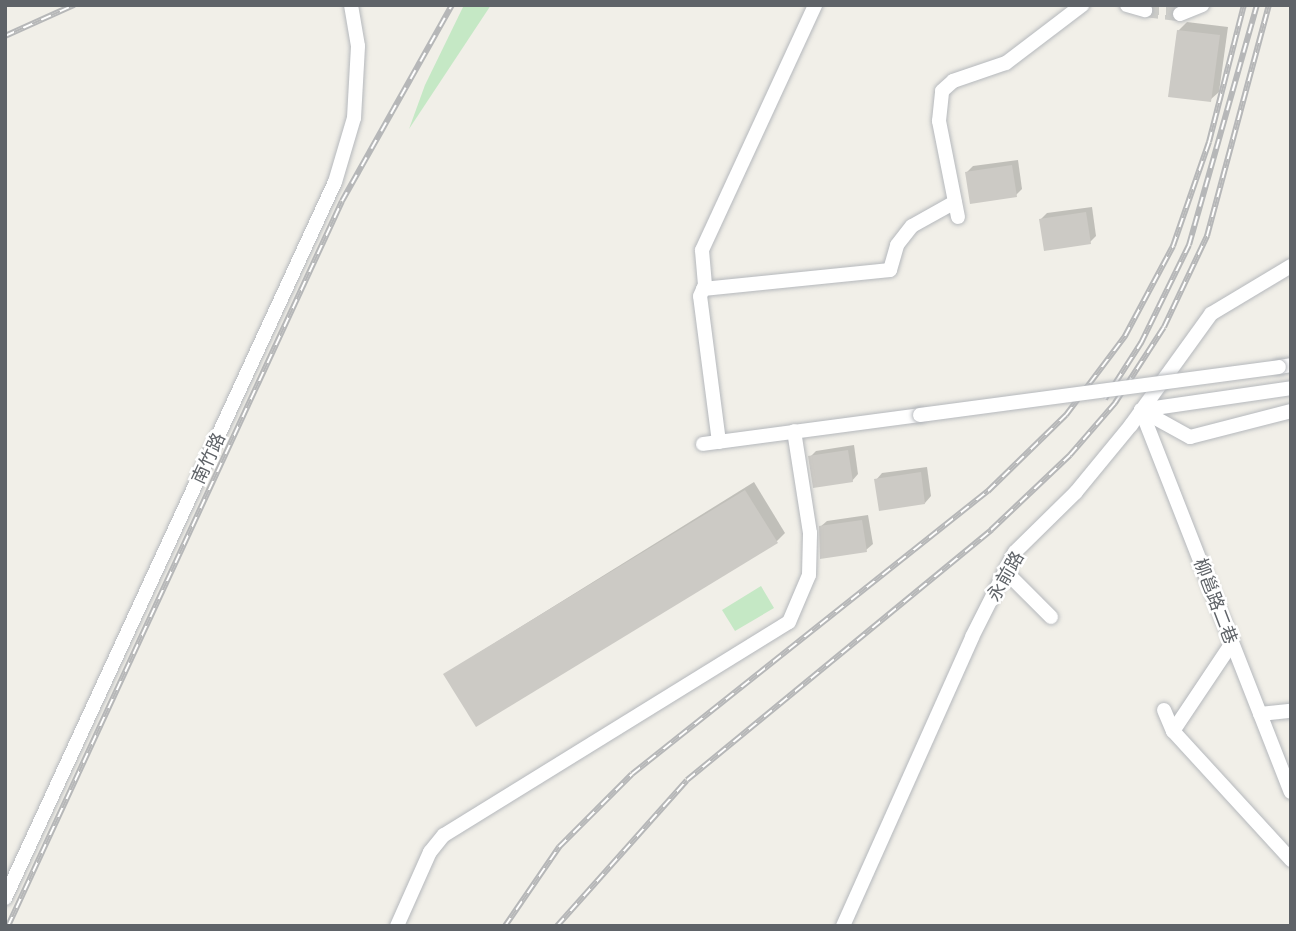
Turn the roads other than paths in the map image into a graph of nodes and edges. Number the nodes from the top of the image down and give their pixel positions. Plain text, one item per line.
1 (351, 5) edge
2 (815, 5) edge
3 (1082, 5) edge
4 (1127, 5) edge
5 (1202, 5) edge
6 (1144, 10) dead end
7 (1180, 14) tunnel mouth
8 (955, 202) junction
9 (958, 218) dead end
10 (1291, 266) edge
11 (703, 289) junction
12 (1285, 366) edge
13 (1291, 388) edge
14 (1141, 410) junction
15 (1291, 411) edge
16 (794, 431) junction
17 (719, 442) junction
18 (703, 444) dead end
19 (1005, 571) junction
20 (1051, 617) dead end
21 (1232, 643) junction
22 (1164, 710) dead end
23 (1291, 710) edge
24 (1260, 714) junction
25 (1173, 731) junction
26 (1291, 792) edge
27 (1291, 860) edge
28 (6, 892) edge
29 (397, 926) edge
30 (843, 926) edge

1 - 28 street, 南竹路
2 - 11 street
3 - 8 street
4 - 6 street
5 - 7 street
8 - 9 street
8 - 11 street
10 - 14 street, 永前路
11 - 17 street
12 - 16 street, bridge
13 - 14 street
14 - 15 street
14 - 19 street, 永前路
14 - 21 street, 柳邕路二巷
16 - 17 street
16 - 29 street
17 - 18 street
19 - 20 street
19 - 30 street, 永前路
21 - 24 street, 柳邕路二巷
21 - 25 street
22 - 25 street
23 - 24 street
24 - 26 street, 柳邕路二巷
25 - 27 street

